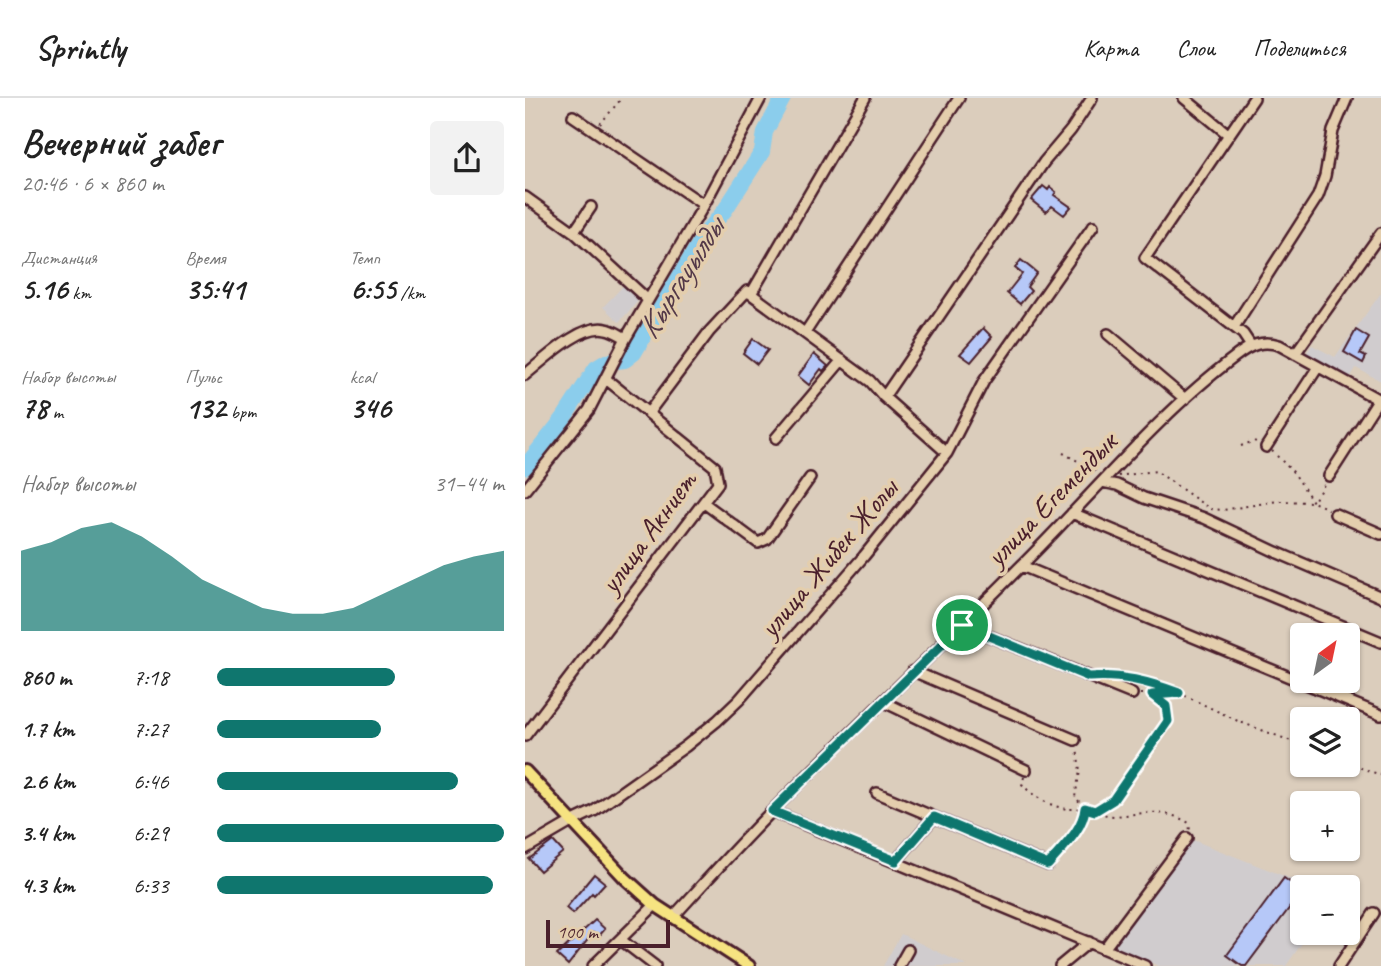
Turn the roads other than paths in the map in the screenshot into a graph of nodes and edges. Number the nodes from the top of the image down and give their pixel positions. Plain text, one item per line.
1 (761, 98) edge
2 (865, 98) edge
3 (959, 98) edge
4 (1092, 98) edge
5 (1184, 98) edge
6 (1254, 98) edge
7 (1347, 98) edge
8 (573, 116) dead end
9 (1229, 135) junction
10 (525, 197) edge
11 (704, 205) junction
12 (591, 207) dead end
13 (1093, 226) dead end
14 (574, 232) junction
15 (1381, 233) edge
16 (751, 294) junction
17 (648, 300) junction
18 (1234, 327) junction
19 (805, 333) junction
20 (1108, 334) dead end
21 (627, 338) junction
22 (1251, 346) junction
23 (1295, 354) junction
24 (842, 360) junction
25 (1318, 367) junction
26 (608, 374) junction
27 (525, 375) edge
28 (884, 397) junction
29 (1185, 399) junction
30 (1380, 400) edge
31 (649, 412) junction
32 (776, 438) dead end
33 (1266, 447) road end
34 (947, 453) junction
35 (1329, 475) road end
36 (810, 478) dead end
37 (1104, 479) junction
38 (525, 490) edge
39 (704, 503) junction
40 (1072, 513) junction
41 (1335, 514) road end
42 (1381, 534) edge
43 (1022, 566) junction
44 (1381, 597) edge
45 (962, 625) junction
46 (1381, 642) edge
47 (913, 671) junction
48 (1132, 694) road end
49 (884, 702) junction
50 (1381, 715) edge
51 (525, 736) edge
52 (1075, 740) road end
53 (1026, 770) road end
54 (525, 771) edge
55 (877, 793) dead end
56 (772, 811) junction
57 (934, 817) junction
58 (573, 821) junction
59 (1187, 838) road end
60 (525, 849) edge
61 (896, 861) junction
62 (1048, 865) road end
63 (655, 905) junction
64 (1374, 913) dead end
65 (673, 917) junction
66 (621, 940) junction
67 (1089, 943) junction
68 (1104, 949) junction
69 (908, 950) dead end
70 (593, 966) edge
71 (655, 966) edge
72 (749, 966) edge
73 (899, 966) edge
74 (1060, 966) edge
75 (1145, 966) edge
76 (1339, 966) edge

1 - 11 street
2 - 16 street
3 - 19 street
4 - 28 street
5 - 9 street
6 - 9 street
7 - 18 street
8 - 11 street
9 - 18 street
10 - 14 street
11 - 17 street
12 - 14 street
13 - 34 street, улица Жибек Жолы
14 - 17 street
15 - 23 street
16 - 19 street
16 - 31 street
17 - 21 street
18 - 22 street
19 - 24 street
20 - 29 street
21 - 26 street
21 - 27 street
22 - 23 street, улица Егемендык
22 - 29 street, улица Егемендык
23 - 25 street
24 - 28 street
24 - 32 street
25 - 30 street
25 - 33 street
26 - 31 street, улица Акниет
26 - 38 street
28 - 34 street
29 - 37 street, улица Егемендык
30 - 35 street
31 - 39 street, улица Акниет
34 - 58 street, улица Жибек Жолы
36 - 39 street
37 - 40 street, улица Егемендык
37 - 44 street
39 - 51 street, улица Акниет
40 - 43 street, улица Егемендык
40 - 46 street
41 - 42 street
43 - 45 street, улица Егемендык
43 - 50 street
45 - 47 street, улица Егемендык
45 - 48 street
47 - 49 street, улица Егемендык
47 - 52 street
49 - 53 street
49 - 56 street, улица Егемендык
54 - 58 main road
55 - 57 street
56 - 61 street
56 - 65 street, улица Егемендык
57 - 61 street
57 - 62 street
58 - 60 street, улица Жибек Жолы
58 - 63 main road
59 - 68 street
61 - 67 street
63 - 65 main road
63 - 66 street
64 - 76 street
65 - 72 main road
66 - 70 street
66 - 71 street
67 - 68 street
67 - 74 street
68 - 75 street
69 - 73 street

